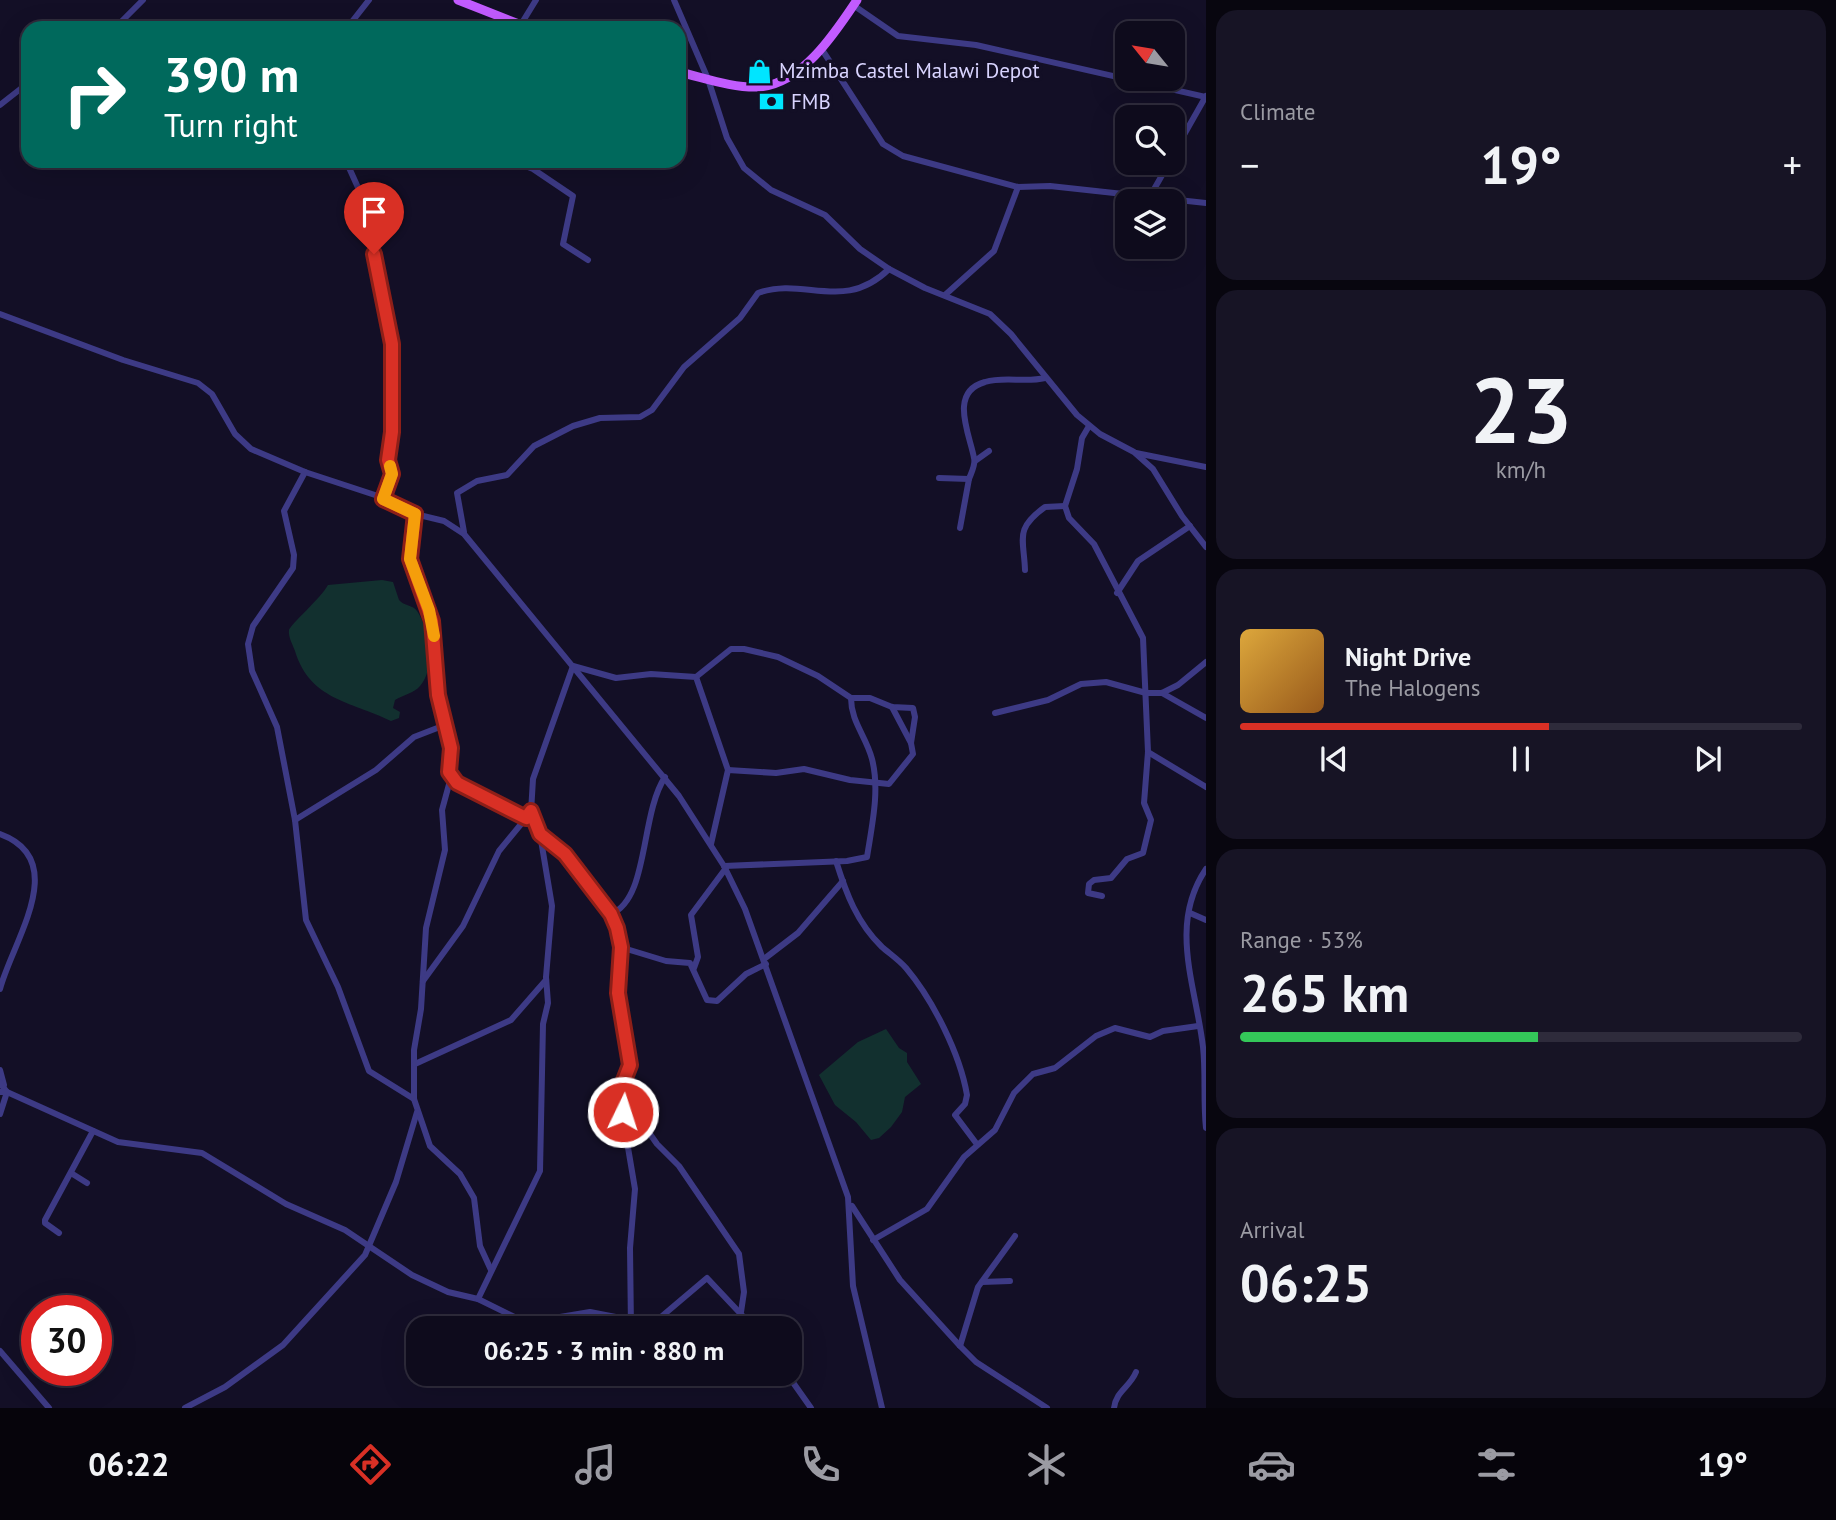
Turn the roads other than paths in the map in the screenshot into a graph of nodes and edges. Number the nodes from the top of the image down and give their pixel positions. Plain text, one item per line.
1 (369, 0) edge
2 (457, 0) edge
3 (536, 0) edge
4 (674, 0) edge
5 (142, 1) edge
6 (855, 3) edge
7 (122, 21) edge
8 (352, 21) edge
9 (508, 21) edge
10 (526, 21) edge
11 (683, 21) edge
12 (686, 28) edge
13 (821, 48) junction
14 (686, 74) edge
15 (708, 79) junction
16 (21, 88) edge
17 (1206, 97) edge
18 (0, 105) edge
19 (1185, 133) edge
20 (349, 168) edge
21 (530, 168) edge
22 (1018, 187) junction
23 (1115, 194) edge
24 (1185, 201) edge
25 (1206, 203) edge
26 (588, 260) dead end
27 (890, 269) junction
28 (945, 295) junction
29 (0, 314) edge
30 (1045, 379) junction
31 (1089, 426) junction
32 (989, 451) dead end
33 (1134, 452) junction
34 (975, 461) junction
35 (1206, 467) edge
36 (305, 472) junction
37 (939, 478) dead end
38 (969, 479) junction
39 (383, 499) junction
40 (1065, 506) junction
41 (415, 514) junction
42 (1189, 526) junction
43 (960, 527) dead end
44 (464, 534) junction
45 (1206, 547) edge
46 (1025, 570) dead end
47 (1117, 593) junction
48 (1206, 662) edge
49 (573, 666) junction
50 (696, 677) junction
51 (1146, 693) junction
52 (1162, 693) junction
53 (851, 698) junction
54 (892, 707) junction
55 (995, 713) dead end
56 (1206, 718) edge
57 (445, 725) junction
58 (911, 743) junction
59 (1148, 752) junction
60 (729, 770) junction
61 (451, 777) junction
62 (665, 777) junction
63 (875, 781) junction
64 (1206, 787) edge
65 (529, 815) junction
66 (295, 820) junction
67 (0, 834) edge
68 (540, 834) junction
69 (711, 844) junction
70 (836, 861) junction
71 (725, 867) junction
72 (1206, 869) edge
73 (843, 881) junction
74 (1102, 896) dead end
75 (1189, 913) junction
76 (611, 914) junction
77 (1206, 920) edge
78 (621, 947) junction
79 (765, 961) junction
80 (694, 968) junction
81 (546, 980) junction
82 (422, 982) junction
83 (0, 989) edge
84 (1206, 1021) edge
85 (1198, 1023) junction
86 (415, 1065) junction
87 (0, 1070) edge
88 (3, 1088) edge
89 (624, 1097) junction
90 (414, 1099) junction
91 (417, 1112) junction
92 (0, 1114) edge
93 (1206, 1128) edge
94 (93, 1130) junction
95 (976, 1143) junction
96 (71, 1173) junction
97 (87, 1183) dead end
98 (848, 1197) junction
99 (60, 1233) dead end
100 (1015, 1236) dead end
101 (873, 1240) junction
102 (371, 1246) junction
103 (491, 1270) junction
104 (1010, 1281) dead end
105 (980, 1283) junction
106 (478, 1299) junction
107 (741, 1312) junction
108 (516, 1316) edge
109 (566, 1316) edge
110 (604, 1316) edge
111 (631, 1316) edge
112 (662, 1316) edge
113 (744, 1316) edge
114 (960, 1346) junction
115 (0, 1351) edge
116 (1136, 1372) dead end
117 (795, 1386) edge
118 (49, 1408) edge
119 (185, 1408) edge
120 (811, 1408) edge
121 (882, 1408) edge
122 (1047, 1408) edge
123 (1114, 1408) edge

1 - 8 street
2 - 9 main road
3 - 10 street
4 - 11 street
5 - 7 street
6 - 13 main road
6 - 17 street
12 - 15 street
13 - 15 main road
13 - 22 street
14 - 15 main road
15 - 27 street
16 - 18 street
17 - 19 street
20 - 39 street
21 - 26 street
22 - 23 street
22 - 28 street
24 - 25 street
27 - 28 street
27 - 44 street
28 - 30 street
29 - 36 street
30 - 31 street
30 - 34 street
31 - 33 street
31 - 40 street
32 - 34 street
33 - 35 street
33 - 42 street
34 - 38 street
36 - 39 street
36 - 66 street
37 - 38 street
38 - 43 street
39 - 41 street
40 - 46 street
40 - 47 street
41 - 44 street
41 - 57 street
42 - 45 street
42 - 47 street
44 - 49 street
47 - 51 street
48 - 52 street
49 - 50 street
49 - 62 street
49 - 65 street
50 - 53 street
50 - 60 street
51 - 52 street
51 - 55 street
51 - 59 street
52 - 56 street
53 - 54 street
53 - 63 street
54 - 58 street
54 - 58 street
57 - 61 street
57 - 66 street
58 - 63 street
59 - 64 street
59 - 74 street
60 - 63 street
60 - 69 street
61 - 65 street
61 - 82 street
62 - 69 street
62 - 76 street
63 - 70 street
65 - 68 street
65 - 82 street
66 - 90 street
67 - 83 street
68 - 76 street
68 - 81 street
69 - 71 street
70 - 71 street
70 - 73 street
71 - 79 street
71 - 80 street
72 - 75 street
73 - 79 street
73 - 95 street
75 - 77 street
75 - 85 street
76 - 78 street
78 - 80 street
78 - 89 street
79 - 80 street
79 - 98 street
81 - 86 street
81 - 103 street
82 - 86 street
84 - 85 street
85 - 93 street
85 - 95 street
86 - 90 street
87 - 88 street
88 - 92 street
88 - 94 street
89 - 107 street
89 - 111 street
90 - 91 street
91 - 102 street
91 - 103 street
94 - 96 street
94 - 102 street
95 - 101 street
96 - 97 street
96 - 99 street
98 - 101 street
98 - 121 street
100 - 105 street
101 - 114 street
102 - 106 street
102 - 119 street
103 - 106 street
104 - 105 street
105 - 114 street
106 - 108 street
107 - 112 street
107 - 113 street
109 - 110 street
114 - 122 street
115 - 118 street
116 - 123 street
117 - 120 street

